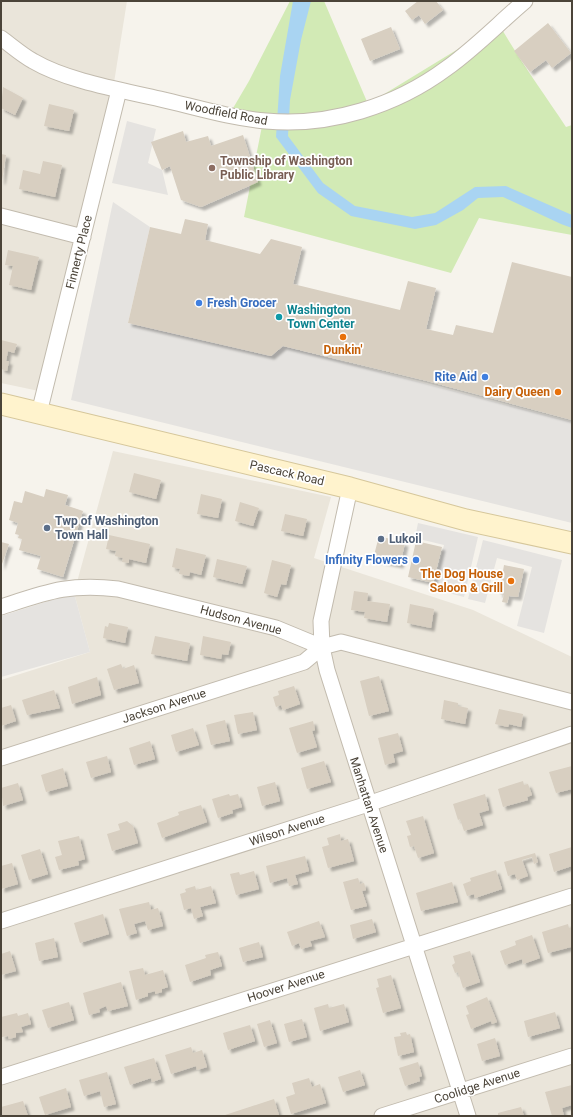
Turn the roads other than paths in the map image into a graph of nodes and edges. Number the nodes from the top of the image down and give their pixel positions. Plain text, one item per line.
1 (525, 1) edge
2 (1, 38) edge
3 (119, 90) junction
4 (1, 216) edge
5 (83, 236) junction
6 (1, 404) edge
7 (39, 413) junction
8 (350, 488) junction
9 (572, 543) edge
10 (1, 608) edge
11 (322, 647) junction
12 (572, 702) edge
13 (572, 734) edge
14 (1, 758) edge
15 (368, 804) junction
16 (572, 896) edge
17 (1, 921) edge
18 (414, 946) junction
19 (572, 1056) edge
20 (1, 1077) edge
21 (460, 1091) junction
22 (382, 1116) edge
23 (468, 1116) edge

1 - 3 street, Woodfield Road
2 - 3 street, Woodfield Road
3 - 5 street, Finnerty Place
4 - 5 street
5 - 7 street, Finnerty Place
6 - 7 street, Pascack Road
7 - 8 street, Pascack Road
8 - 9 street, Pascack Road
8 - 11 street, Manhattan Avenue
10 - 11 street, Hudson Avenue
11 - 12 street
11 - 14 street, Jackson Avenue
11 - 15 street, Manhattan Avenue
13 - 15 street, Wilson Avenue
15 - 17 street, Wilson Avenue
15 - 18 street, Manhattan Avenue
16 - 18 street, Hoover Avenue
18 - 20 street, Hoover Avenue
18 - 21 street, Manhattan Avenue
19 - 21 street, Coolidge Avenue
21 - 22 street, Coolidge Avenue
21 - 23 street, Manhattan Avenue

